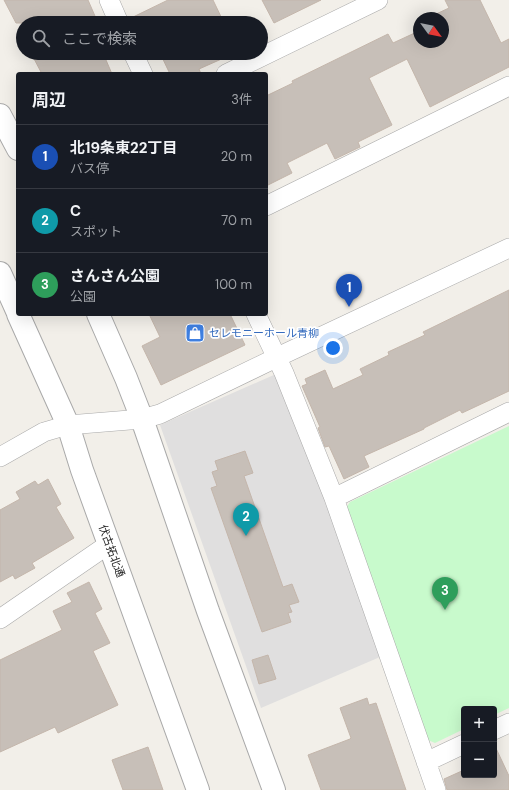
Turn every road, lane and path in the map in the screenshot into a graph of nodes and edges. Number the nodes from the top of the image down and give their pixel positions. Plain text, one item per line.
1 (109, 0) edge
2 (378, 0) edge
3 (116, 16) edge
4 (268, 54) edge
5 (136, 60) edge
6 (255, 60) edge
7 (142, 72) edge
8 (230, 72) edge
9 (509, 86) edge
10 (0, 115) edge
11 (16, 145) edge
12 (268, 205) edge
13 (509, 248) edge
14 (0, 273) edge
15 (16, 309) edge
16 (19, 316) edge
17 (99, 316) edge
18 (257, 316) edge
19 (276, 358) junction
20 (509, 412) edge
21 (142, 419) junction
22 (68, 425) junction
23 (0, 457) edge
24 (334, 498) junction
25 (109, 544) junction
26 (0, 619) edge
27 (509, 723) edge
28 (497, 729) edge
29 (461, 745) edge
30 (426, 762) junction
31 (198, 790) edge
32 (274, 790) edge
33 (436, 790) edge

1 - 3 street
2 - 4 street
5 - 7 street
6 - 8 street
9 - 12 street
10 - 11 street
13 - 19 street
14 - 15 street, 伏古拓北通
16 - 22 street, 伏古拓北通
17 - 21 street
18 - 19 street
19 - 21 street
19 - 24 street
20 - 24 street
21 - 22 street
21 - 32 street
22 - 23 street
22 - 25 street, 伏古拓北通
24 - 30 street
25 - 26 street
25 - 31 street, 伏古拓北通
27 - 28 street
29 - 30 street
30 - 33 street

